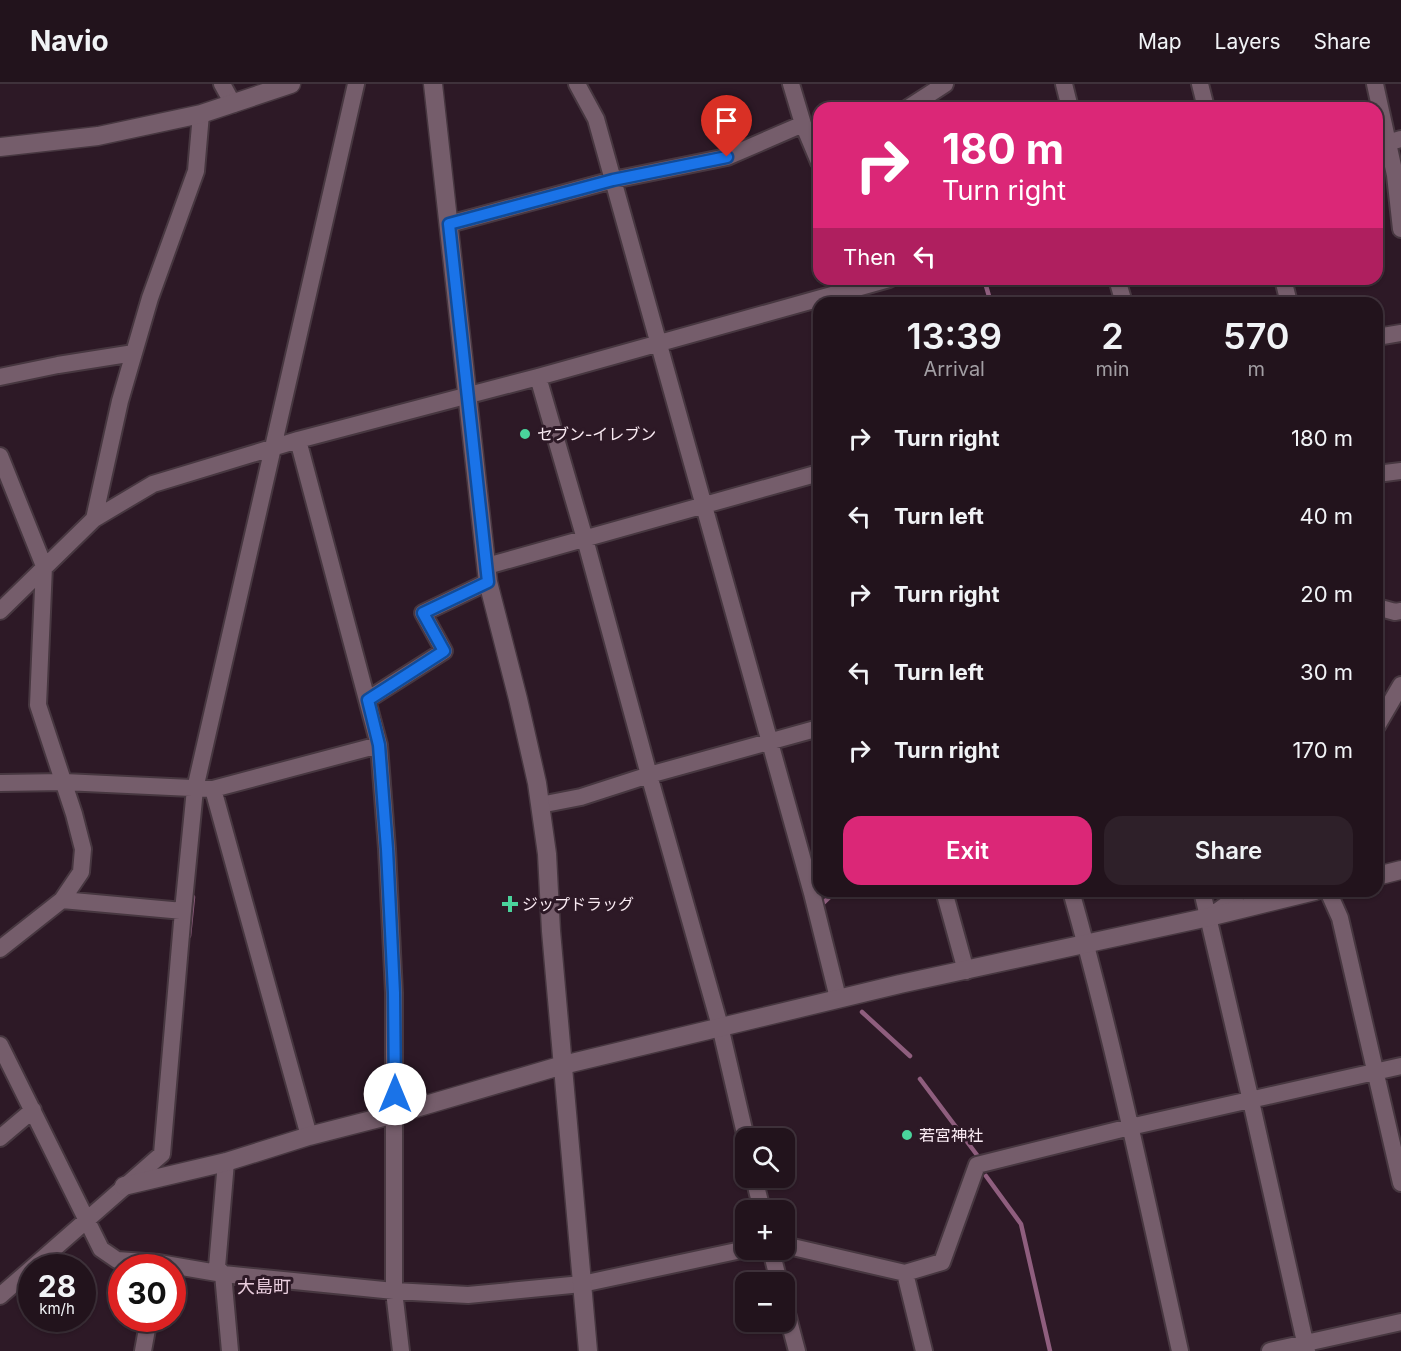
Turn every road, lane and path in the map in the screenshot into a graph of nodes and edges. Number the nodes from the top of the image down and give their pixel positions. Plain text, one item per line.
1 (222, 84) edge
2 (291, 84) edge
3 (356, 84) edge
4 (433, 84) edge
5 (577, 84) edge
6 (791, 84) edge
7 (1064, 84) edge
8 (1200, 84) edge
9 (1375, 84) edge
10 (938, 95) edge
11 (922, 102) edge
12 (1068, 102) edge
13 (1204, 102) edge
14 (1379, 102) edge
15 (233, 104) junction
16 (201, 114) junction
17 (1383, 117) edge
18 (803, 124) junction
19 (1389, 142) edge
20 (0, 147) edge
21 (813, 148) edge
22 (613, 180) junction
23 (449, 224) junction
24 (1401, 229) edge
25 (871, 285) edge
26 (856, 290) edge
27 (830, 297) edge
28 (813, 302) edge
29 (1401, 333) edge
30 (1383, 336) edge
31 (659, 343) junction
32 (134, 353) junction
33 (0, 377) edge
34 (538, 377) junction
35 (467, 396) junction
36 (298, 440) junction
37 (273, 448) junction
38 (0, 456) edge
39 (1401, 471) edge
40 (1383, 473) edge
41 (813, 475) edge
42 (704, 506) junction
43 (94, 519) junction
44 (585, 539) junction
45 (44, 566) junction
46 (488, 574) junction
47 (1383, 609) edge
48 (0, 611) edge
49 (1401, 611) edge
50 (1401, 684) edge
51 (368, 700) junction
52 (1383, 716) edge
53 (813, 730) edge
54 (770, 742) junction
55 (379, 745) junction
56 (649, 775) junction
57 (64, 782) junction
58 (0, 783) edge
59 (195, 789) junction
60 (213, 789) junction
61 (540, 806) junction
62 (1401, 870) edge
63 (1383, 874) edge
64 (946, 897) edge
65 (1073, 897) edge
66 (1204, 897) edge
67 (1235, 897) edge
68 (1291, 897) edge
69 (1331, 897) edge
70 (62, 900) junction
71 (183, 911) junction
72 (1209, 917) junction
73 (1086, 944) junction
74 (0, 949) edge
75 (966, 971) junction
76 (838, 998) junction
77 (720, 1026) junction
78 (0, 1045) edge
79 (563, 1065) junction
80 (1401, 1066) edge
81 (1375, 1072) junction
82 (1251, 1101) junction
83 (33, 1110) junction
84 (395, 1114) junction
85 (1130, 1127) junction
86 (744, 1128) edge
87 (309, 1136) junction
88 (0, 1138) edge
89 (226, 1162) junction
90 (1401, 1183) edge
91 (124, 1186) junction
92 (87, 1218) junction
93 (795, 1248) edge
94 (735, 1251) edge
95 (47, 1254) edge
96 (108, 1254) edge
97 (186, 1269) edge
98 (223, 1274) junction
99 (905, 1274) junction
100 (18, 1280) edge
101 (582, 1284) junction
102 (393, 1292) junction
103 (0, 1296) edge
104 (1401, 1322) edge
105 (146, 1332) edge
106 (792, 1332) edge
107 (1306, 1347) edge
108 (143, 1351) edge
109 (230, 1351) edge
110 (401, 1351) edge
111 (588, 1351) edge
112 (797, 1351) edge
113 (924, 1351) edge
114 (1180, 1351) edge
115 (1270, 1351) edge

1 - 15 street
2 - 15 street
3 - 37 street
4 - 23 street
5 - 22 street
6 - 18 street
7 - 12 street
8 - 13 street
9 - 14 street
10 - 11 street
15 - 16 street
16 - 20 street
16 - 32 street
17 - 19 street
18 - 21 street
18 - 22 street
19 - 24 street
22 - 23 street
22 - 31 street
23 - 35 street
25 - 26 street
26 - 27 street
28 - 31 street
29 - 30 street
31 - 34 street
31 - 42 street
32 - 33 street
32 - 43 street
34 - 35 street
34 - 44 street
35 - 36 street
35 - 46 street
36 - 37 street
36 - 51 street
37 - 43 street
37 - 59 street
38 - 45 street
39 - 40 street
41 - 42 street
42 - 44 street
42 - 54 street
43 - 45 street
44 - 46 street
44 - 56 street
45 - 48 street
45 - 57 street
46 - 51 street
46 - 61 street
47 - 49 street
50 - 52 street
51 - 55 street
53 - 54 street
54 - 56 street
54 - 76 street
55 - 60 street
55 - 84 street
56 - 61 street
56 - 77 street
57 - 58 street
57 - 59 street
57 - 70 street
59 - 60 street
59 - 71 street
60 - 87 street
61 - 79 street
62 - 63 street
64 - 75 street
65 - 73 street
66 - 72 street
67 - 72 street
68 - 72 street
69 - 81 street
70 - 71 street
70 - 74 street
71 - 91 street
72 - 73 street
72 - 82 street
73 - 75 street
73 - 85 street
75 - 76 street
76 - 77 street
77 - 79 street
77 - 86 street
78 - 83 street
79 - 84 street
79 - 101 street
80 - 81 street
81 - 82 street
81 - 90 street
82 - 85 street
82 - 107 street
83 - 88 street
83 - 92 street
84 - 87 street
84 - 102 street
85 - 99 street
85 - 114 street
87 - 89 street
89 - 91 street
89 - 98 street
91 - 92 street
92 - 95 street
92 - 96 street
93 - 99 street
94 - 101 street
97 - 98 street
98 - 102 street
98 - 109 street
99 - 113 street
100 - 103 street
101 - 102 street
101 - 111 street
102 - 110 street
104 - 107 street
105 - 108 street
106 - 112 street
107 - 115 street

